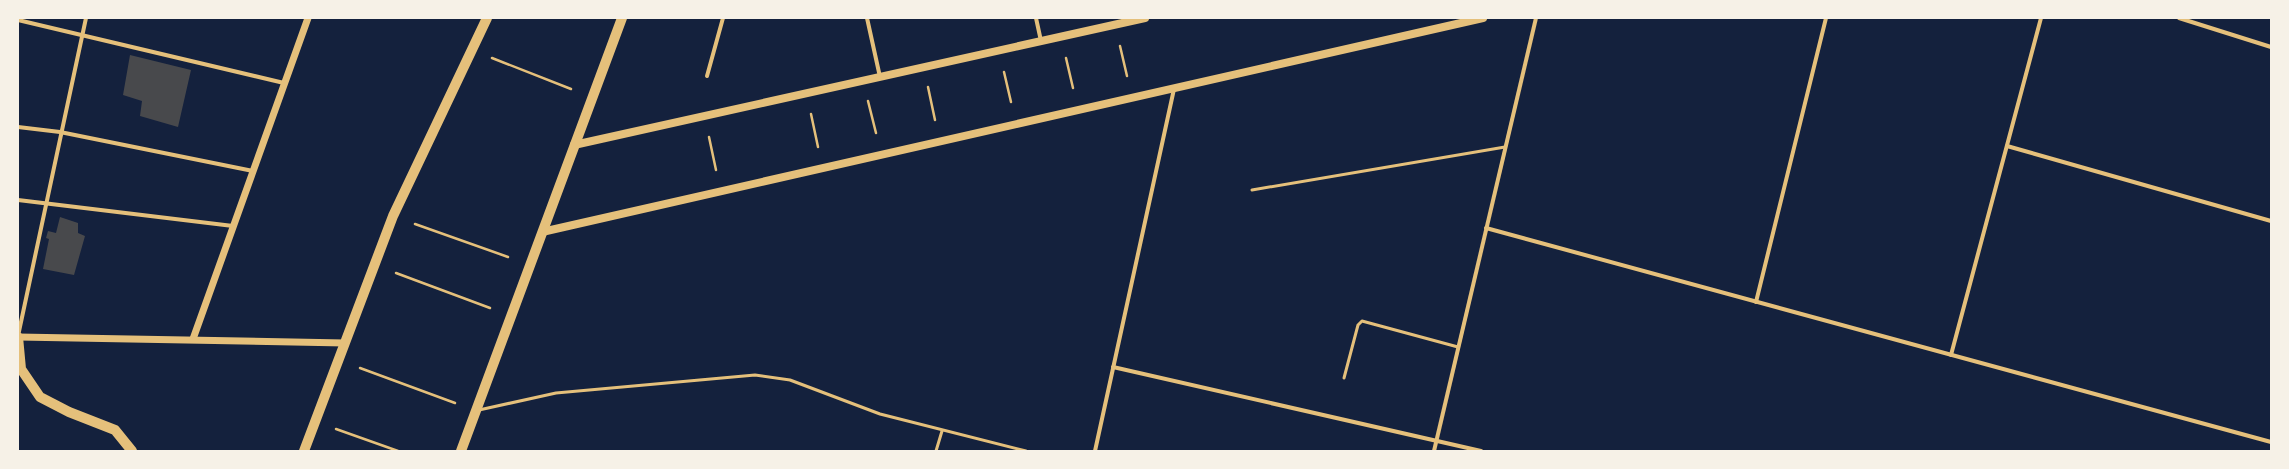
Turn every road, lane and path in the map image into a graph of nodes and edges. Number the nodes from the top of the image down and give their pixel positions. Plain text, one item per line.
1 (86, 18) edge
2 (308, 18) edge
3 (486, 18) edge
4 (622, 18) edge
5 (723, 18) edge
6 (867, 18) edge
7 (1036, 18) edge
8 (1145, 18) edge
9 (1483, 18) edge
10 (1536, 18) edge
11 (1826, 18) edge
12 (2041, 18) edge
13 (2179, 18) edge
14 (18, 20) edge
15 (1115, 25) junction
16 (83, 36) junction
17 (1061, 36) junction
18 (1041, 41) junction
19 (2271, 47) edge
20 (471, 50) junction
21 (999, 50) junction
22 (924, 67) junction
23 (707, 76) dead end
24 (880, 77) junction
25 (864, 81) junction
26 (284, 83) junction
27 (1174, 89) junction
28 (806, 93) junction
29 (592, 98) junction
30 (1131, 98) junction
31 (1078, 110) junction
32 (705, 116) junction
33 (1016, 124) junction
34 (18, 127) edge
35 (60, 132) junction
36 (940, 142) junction
37 (574, 145) junction
38 (2006, 146) junction
39 (1506, 147) junction
40 (880, 155) junction
41 (823, 169) junction
42 (253, 171) junction
43 (1252, 190) dead end
44 (720, 192) junction
45 (18, 200) edge
46 (46, 202) junction
47 (394, 216) junction
48 (2271, 221) edge
49 (233, 226) junction
50 (1486, 228) junction
51 (542, 232) junction
52 (374, 265) junction
53 (530, 265) junction
54 (1756, 302) junction
55 (511, 316) junction
56 (18, 337) edge
57 (192, 339) junction
58 (345, 343) junction
59 (1458, 347) junction
60 (1951, 355) junction
61 (339, 360) junction
62 (1113, 368) junction
63 (1344, 378) dead end
64 (476, 411) junction
65 (315, 421) junction
66 (942, 431) junction
67 (1436, 441) junction
68 (2271, 442) edge
69 (132, 451) edge
70 (304, 451) edge
71 (398, 451) edge
72 (461, 451) edge
73 (936, 451) edge
74 (1026, 451) edge
75 (1095, 451) edge
76 (1434, 451) edge
77 (1481, 451) edge

1 - 16 street
2 - 26 street
3 - 20 main road
4 - 29 main road
5 - 23 street
6 - 24 street
7 - 18 street
8 - 15 main road
9 - 27 main road
10 - 39 street
11 - 54 street
12 - 38 street
13 - 19 street
14 - 16 street
15 - 17 main road
15 - 30 path
16 - 26 street
16 - 35 street
17 - 18 main road
17 - 31 path
18 - 21 main road
20 - 29 path
20 - 47 main road
21 - 22 main road
21 - 33 path
22 - 24 main road
22 - 36 path
24 - 25 main road
25 - 28 main road
25 - 40 path
26 - 42 street
27 - 30 main road
27 - 62 street
28 - 32 main road
28 - 41 path
29 - 37 main road
30 - 31 main road
31 - 33 main road
32 - 37 main road
32 - 44 path
33 - 36 main road
34 - 35 street
35 - 42 street
35 - 46 street
36 - 40 main road
37 - 51 main road
38 - 48 street
38 - 60 street
39 - 43 lane
39 - 50 street
40 - 41 main road
41 - 44 main road
42 - 49 street
44 - 51 main road
45 - 46 street
46 - 49 street
46 - 56 street
47 - 52 main road
47 - 53 path
49 - 57 street
50 - 54 street
50 - 59 street
51 - 53 main road
52 - 55 path
52 - 58 main road
53 - 55 main road
54 - 60 street
55 - 64 main road
56 - 57 street
56 - 69 main road
57 - 58 street
58 - 61 main road
59 - 63 lane
59 - 67 street
60 - 68 street
61 - 64 path
61 - 65 main road
62 - 67 street
62 - 75 street
64 - 66 lane
64 - 72 main road
65 - 70 main road
65 - 71 path
66 - 73 lane
66 - 74 lane
67 - 76 street
67 - 77 street

